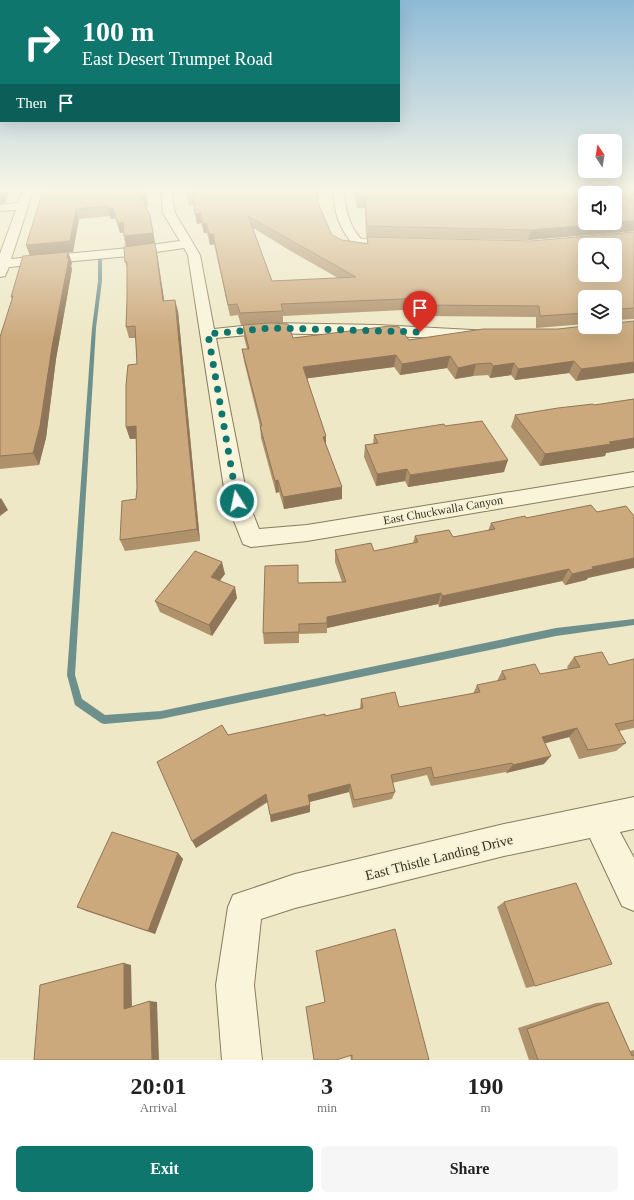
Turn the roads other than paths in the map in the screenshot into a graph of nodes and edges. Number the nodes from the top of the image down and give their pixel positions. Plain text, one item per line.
1 (11, 240) edge
2 (186, 240) edge
3 (356, 240) edge
4 (188, 244) junction
5 (406, 244) edge
6 (1, 267) edge
7 (208, 334) junction
8 (501, 334) edge
9 (631, 483) edge
10 (634, 813) edge
11 (598, 821) junction
12 (634, 894) edge
13 (242, 1060) edge

1 - 6 street
2 - 4 street
3 - 5 street
4 - 6 street
4 - 7 street
7 - 8 street
7 - 9 street, East Chuckwalla Canyon
10 - 11 street, East Thistle Landing Drive
11 - 12 street
11 - 13 street, East Thistle Landing Drive

